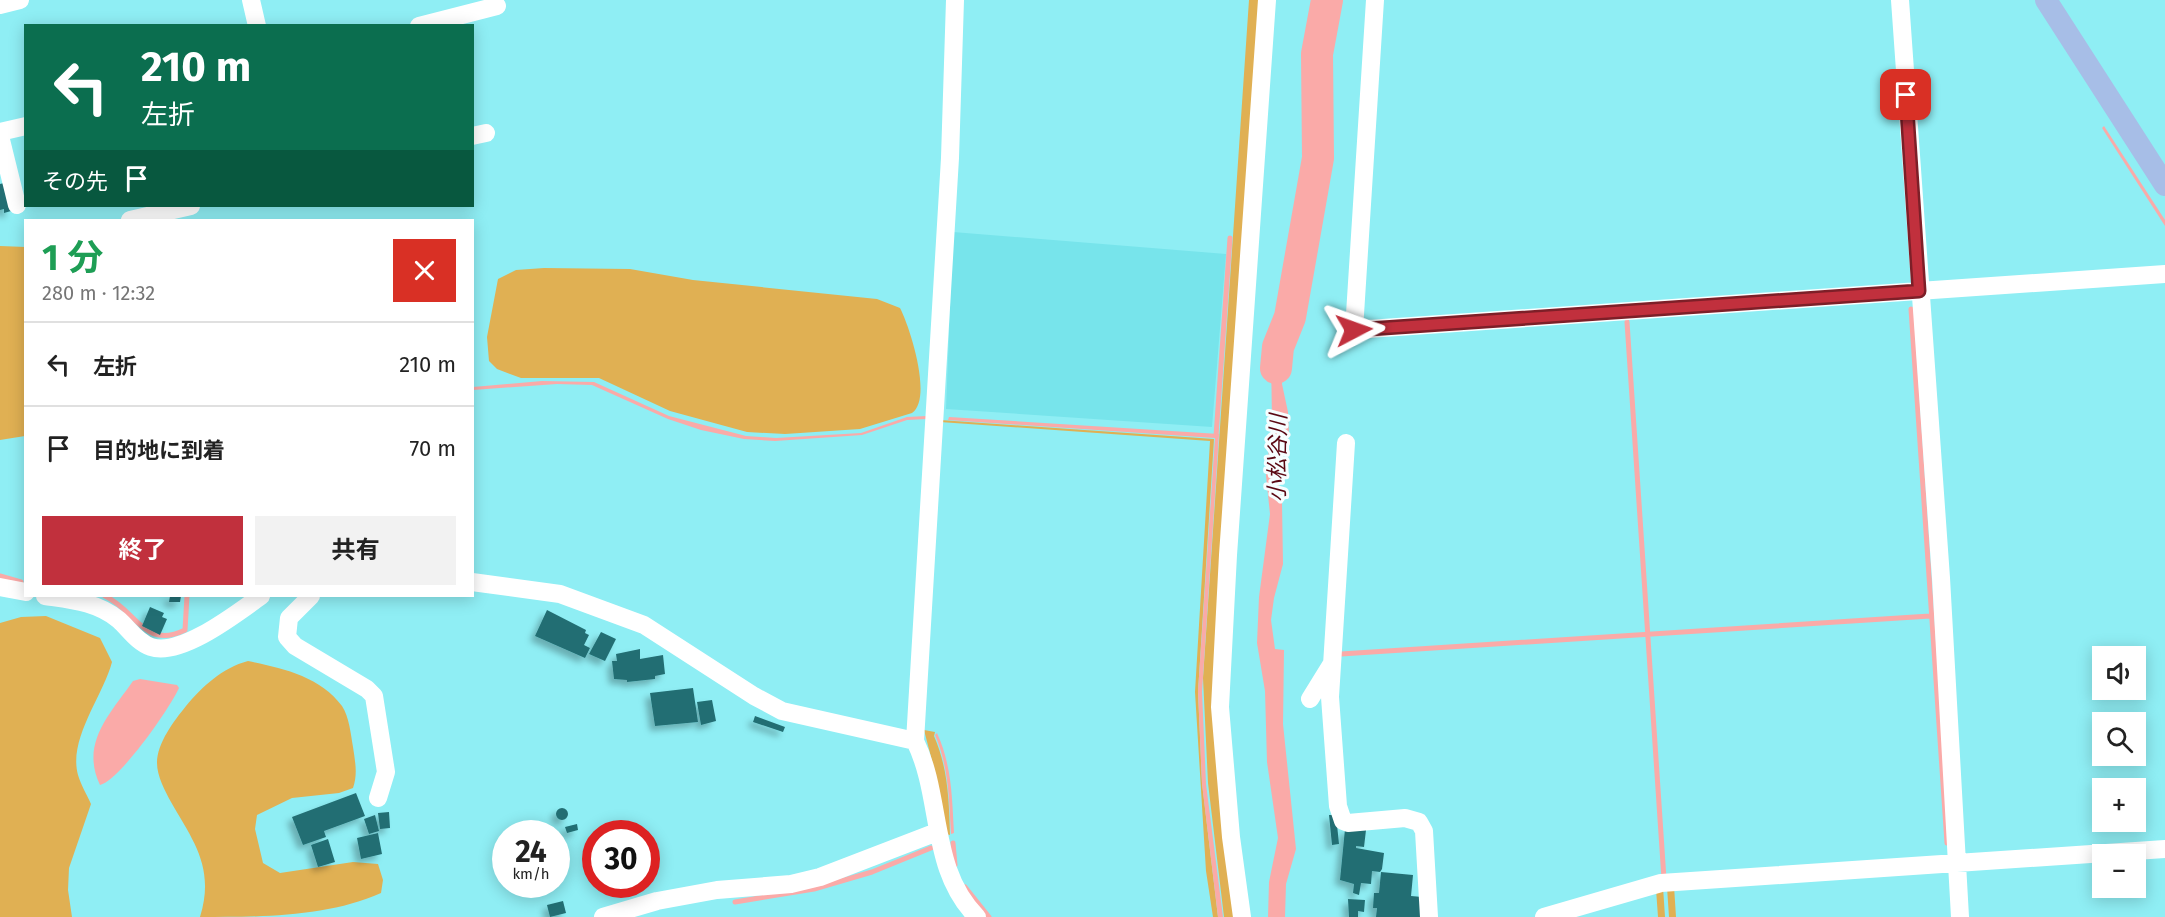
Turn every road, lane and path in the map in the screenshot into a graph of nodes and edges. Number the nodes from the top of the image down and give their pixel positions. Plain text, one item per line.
1 (20, 0) edge
2 (251, 0) edge
3 (956, 0) edge
4 (1267, 0) edge
5 (1375, 0) edge
6 (1900, 0) edge
7 (2046, 0) edge
8 (0, 5) edge
9 (497, 6) dead end
10 (257, 24) edge
11 (427, 24) edge
12 (24, 127) edge
13 (0, 134) edge
14 (2165, 185) edge
15 (17, 205) dead end
16 (187, 207) edge
17 (134, 219) edge
18 (2165, 274) edge
19 (1919, 291) junction
20 (1346, 443) dead end
21 (474, 582) edge
22 (0, 587) edge
23 (24, 592) edge
24 (51, 597) edge
25 (259, 597) edge
26 (310, 597) edge
27 (1331, 665) junction
28 (1310, 699) dead end
29 (915, 741) junction
30 (378, 798) dead end
31 (937, 832) junction
32 (2165, 849) edge
33 (1956, 864) junction
34 (603, 917) edge
35 (977, 917) edge
36 (1242, 917) edge
37 (1429, 917) edge
38 (1544, 917) edge
39 (1960, 917) edge

1 - 8 street
2 - 10 street
3 - 29 street
4 - 36 street
5 - 19 street
6 - 19 street
7 - 14 main road
9 - 11 street
12 - 13 street
13 - 15 street
16 - 17 street
18 - 19 street
19 - 33 street
20 - 27 street
21 - 29 street
22 - 23 street
24 - 25 street
26 - 30 street
27 - 28 street
27 - 37 street
29 - 31 street
31 - 34 street
31 - 35 street
32 - 33 street
33 - 38 street
33 - 39 street

